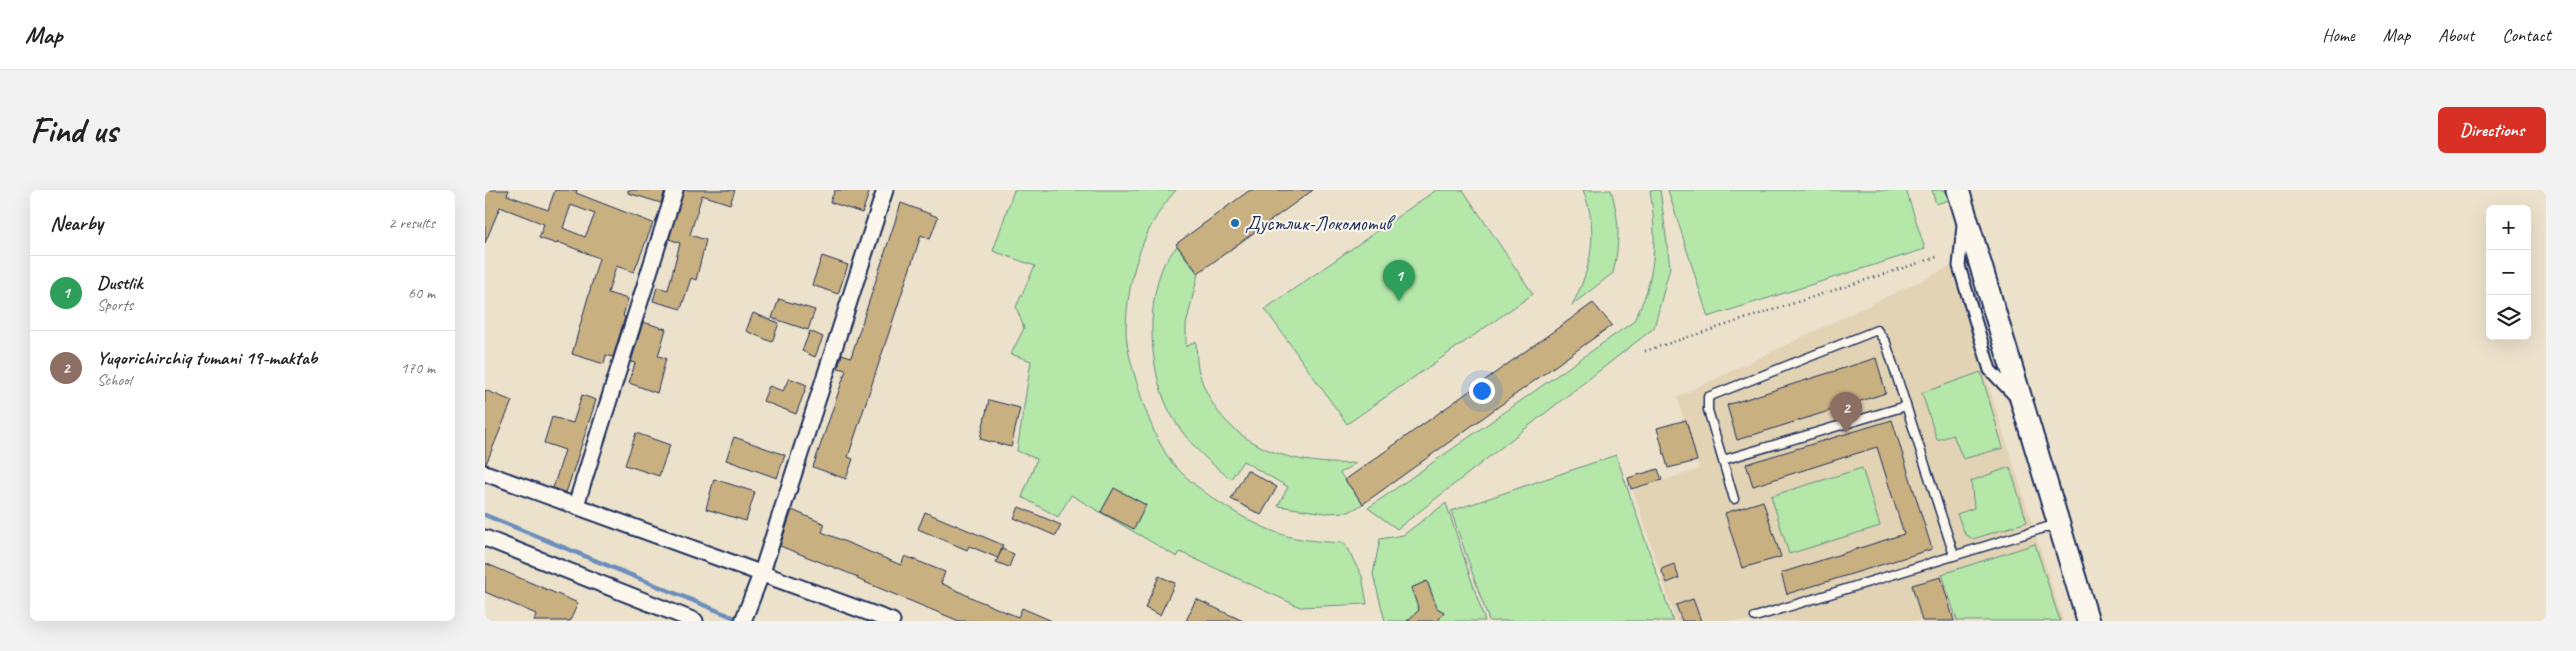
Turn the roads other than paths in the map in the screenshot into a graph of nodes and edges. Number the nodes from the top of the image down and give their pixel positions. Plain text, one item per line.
1 (675, 190) edge
2 (885, 190) edge
3 (1958, 190) edge
4 (1969, 190) edge
5 (1906, 406) junction
6 (1723, 460) junction
7 (485, 473) edge
8 (1734, 499) dead end
9 (576, 505) junction
10 (2059, 523) junction
11 (485, 538) edge
12 (1954, 556) junction
13 (762, 572) junction
14 (1755, 617) dead end
15 (744, 618) edge
16 (695, 621) edge
17 (892, 621) edge
18 (2088, 621) edge
19 (2099, 621) edge

1 - 9 street
2 - 13 street
3 - 10 main road
4 - 19 main road
5 - 6 lane
5 - 6 lane
5 - 12 lane
6 - 8 lane
7 - 9 street
9 - 13 street
10 - 12 lane
10 - 18 main road
11 - 16 street
12 - 14 lane
13 - 15 street
13 - 17 street

